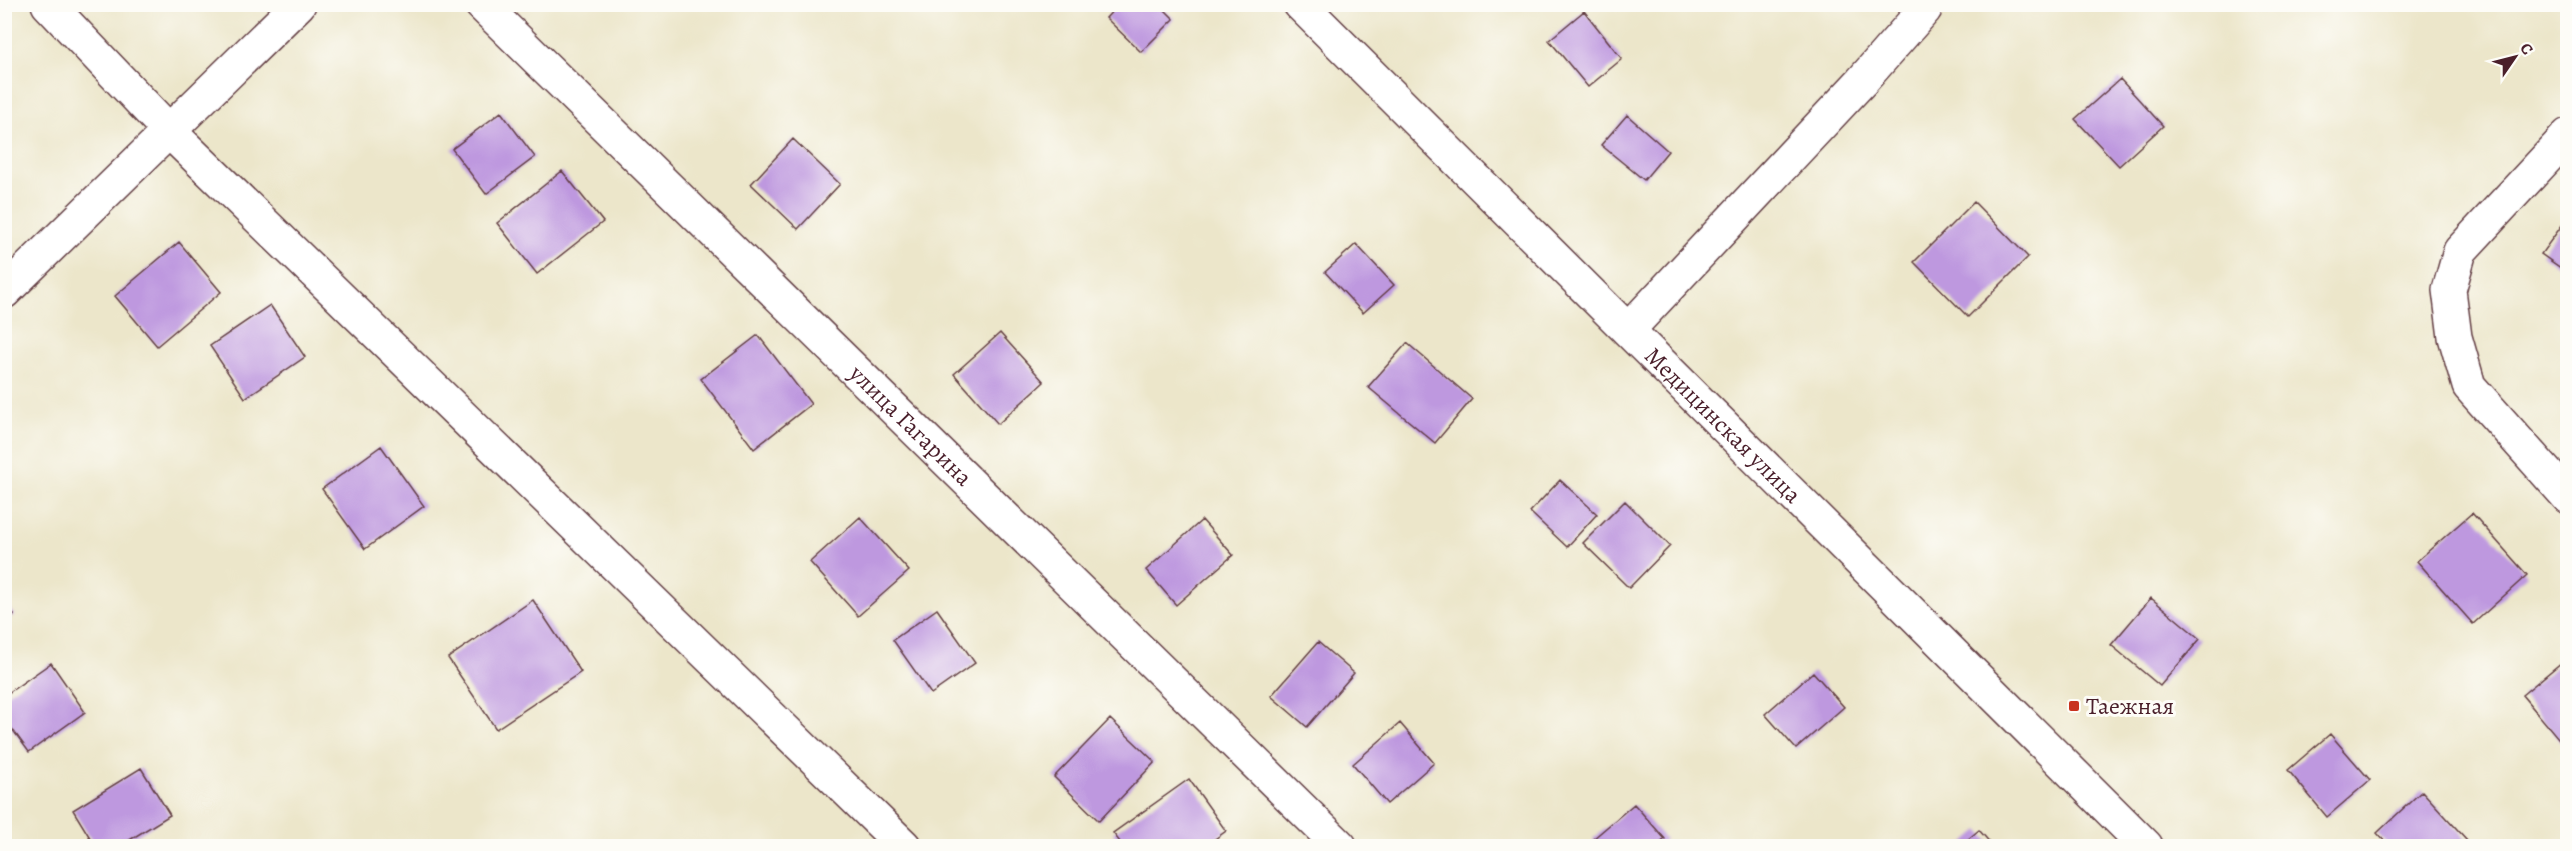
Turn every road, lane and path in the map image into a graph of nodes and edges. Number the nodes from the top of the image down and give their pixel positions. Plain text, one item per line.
1 (48, 4) edge
2 (299, 4) edge
3 (481, 4) edge
4 (1300, 4) edge
5 (1926, 4) edge
6 (169, 131) junction
7 (2568, 135) edge
8 (4, 292) edge
9 (1628, 330) junction
10 (2568, 497) edge
11 (904, 846) edge
12 (1340, 846) edge
13 (2146, 846) edge

1 - 6 street
2 - 6 street
3 - 12 street, улица Гагарина
4 - 9 street, Медицинская улица
5 - 9 street
6 - 8 street
6 - 11 street
7 - 10 street
9 - 13 street, Медицинская улица

